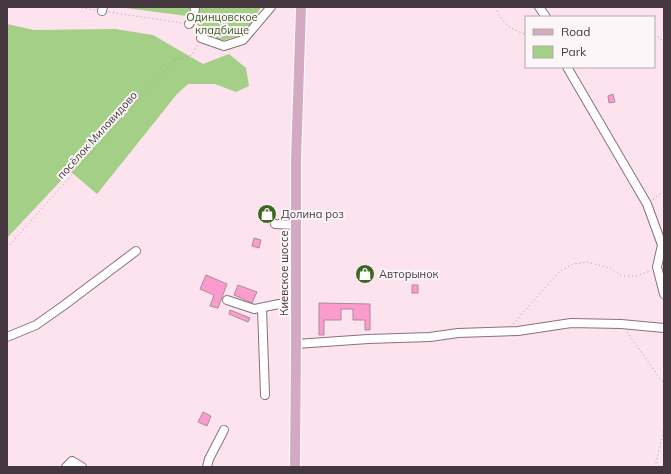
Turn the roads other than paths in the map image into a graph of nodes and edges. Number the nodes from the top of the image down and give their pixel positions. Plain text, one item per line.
1 (195, 7) edge
2 (271, 7) edge
3 (301, 7) edge
4 (539, 7) edge
5 (545, 16) edge
6 (189, 24) road end
7 (201, 38) road end
8 (568, 68) edge
9 (275, 224) dead end
10 (296, 225) junction
11 (136, 251) dead end
12 (664, 294) edge
13 (227, 300) dead end
14 (296, 304) junction
15 (262, 308) junction
16 (664, 328) edge
17 (7, 337) edge
18 (296, 344) junction
19 (265, 395) dead end
20 (224, 430) dead end
21 (66, 467) edge
22 (82, 467) edge
23 (207, 467) edge
24 (294, 467) edge

1 - 6 street
2 - 7 street
3 - 10 main road, Киевское шоссе
4 - 5 street
8 - 12 street
9 - 10 street
10 - 14 main road, Киевское шоссе
11 - 17 street
13 - 15 street
14 - 15 street
14 - 18 main road, Киевское шоссе
15 - 19 street
16 - 18 street
18 - 24 main road, Киевское шоссе
20 - 23 street
21 - 22 street

